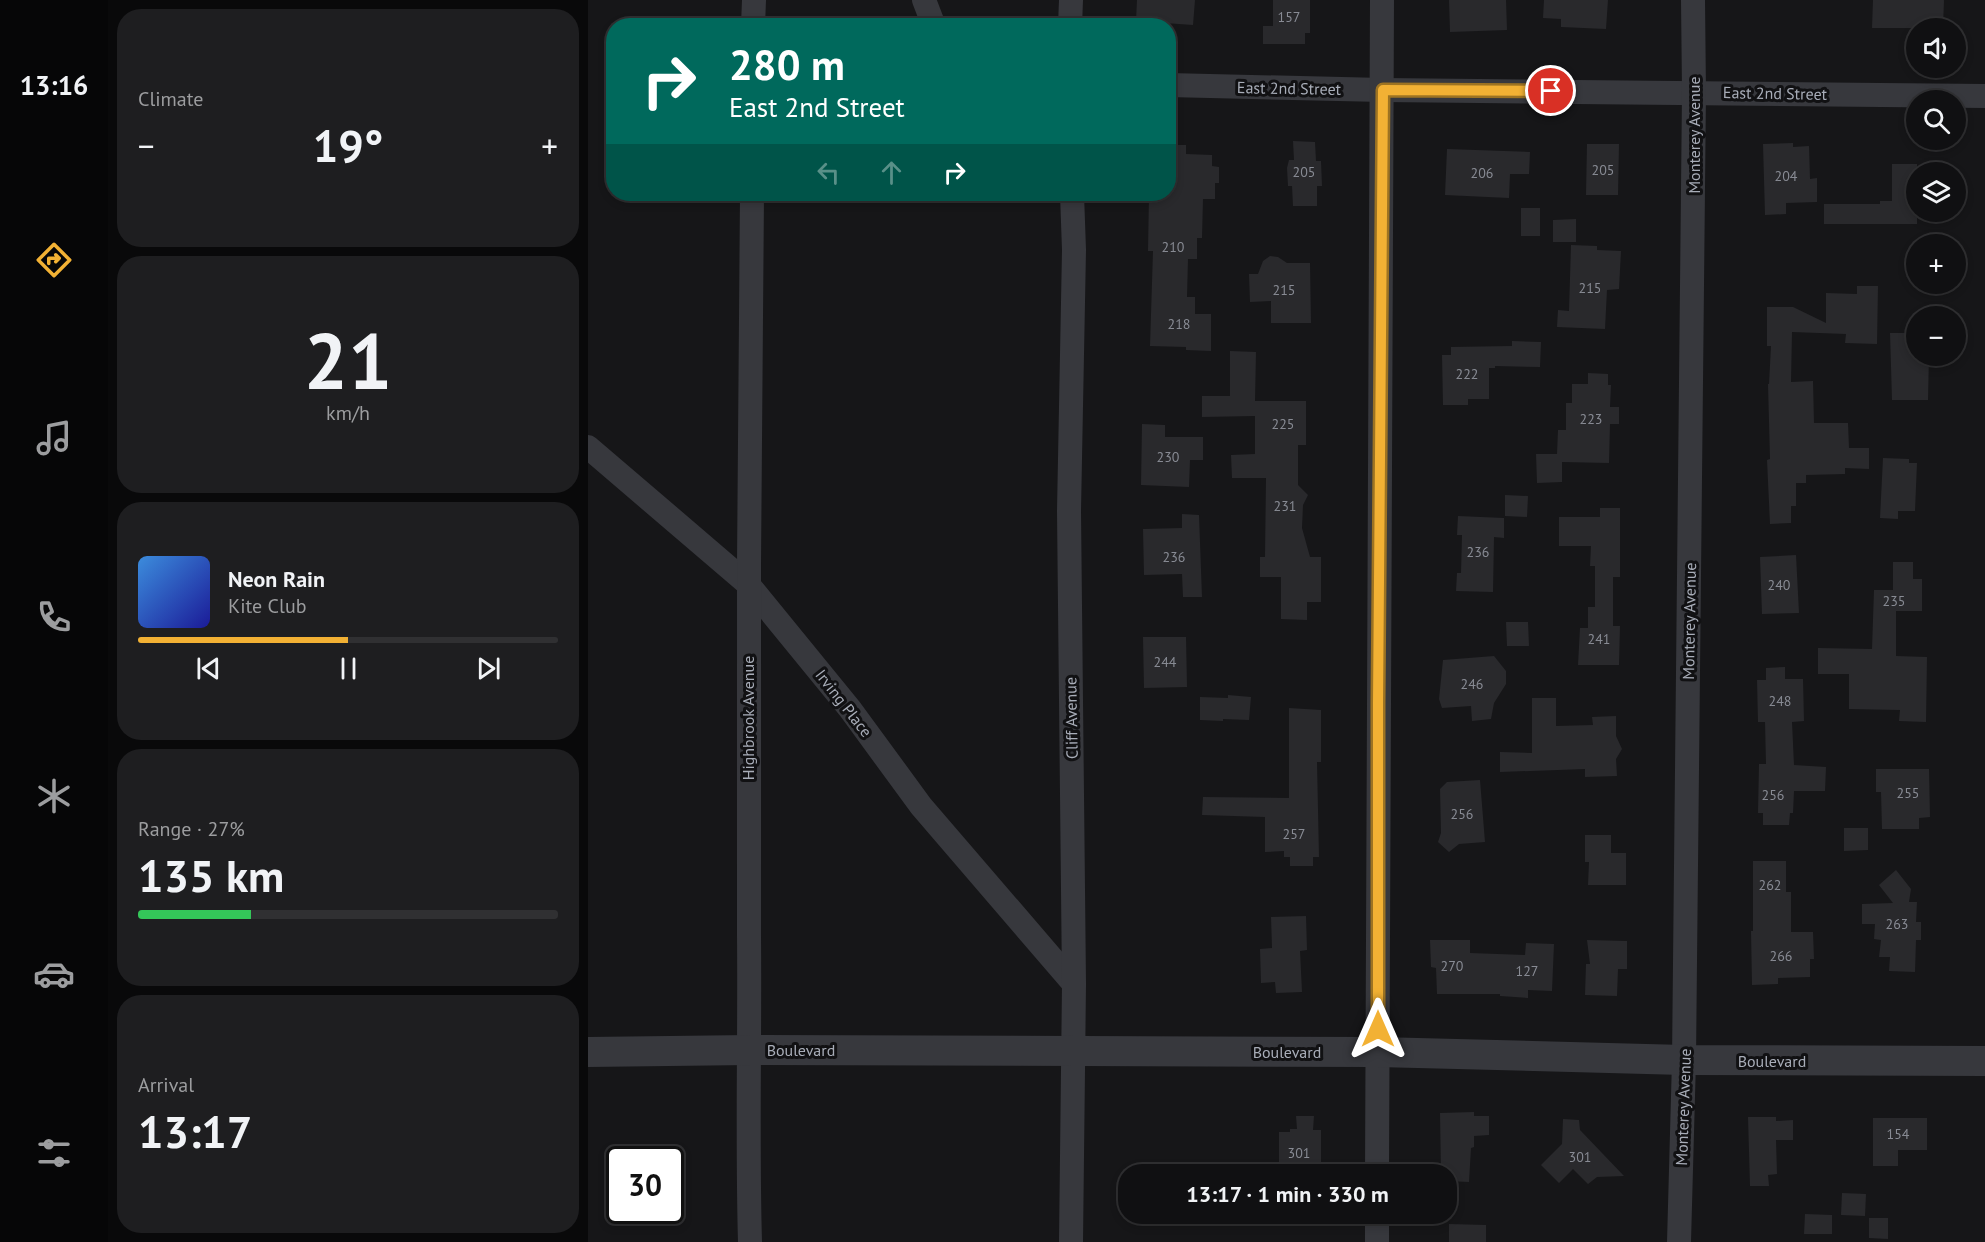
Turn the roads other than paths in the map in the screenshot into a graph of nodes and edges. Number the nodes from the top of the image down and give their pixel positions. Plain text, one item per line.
1 (754, 0) edge
2 (924, 0) edge
3 (1071, 0) edge
4 (1382, 0) edge
5 (1693, 0) edge
6 (753, 18) edge
7 (931, 18) edge
8 (1070, 18) edge
9 (1176, 85) edge
10 (1383, 90) junction
11 (1694, 92) junction
12 (1985, 96) edge
13 (752, 201) edge
14 (1072, 201) edge
15 (588, 447) edge
16 (748, 584) junction
17 (1074, 984) junction
18 (750, 1050) junction
19 (588, 1052) edge
20 (1378, 1052) junction
21 (1072, 1053) junction
22 (1684, 1060) junction
23 (1985, 1061) edge
24 (1377, 1164) edge
25 (1377, 1224) edge
26 (750, 1242) edge
27 (1071, 1242) edge
28 (1377, 1242) edge
29 (1679, 1242) edge

1 - 6 street
2 - 7 street
3 - 8 street
4 - 10 street
5 - 11 street, Monterey Avenue
9 - 10 street, East 2nd Street
10 - 11 street, East 2nd Street
10 - 20 street
11 - 12 street, East 2nd Street
11 - 22 street, Monterey Avenue
13 - 16 street, Highbrook Avenue
14 - 17 street, Cliff Avenue
15 - 16 street, Irving Place
16 - 17 street, Irving Place
16 - 18 street, Highbrook Avenue
17 - 21 street, Cliff Avenue
18 - 19 street, Boulevard
18 - 21 street, Boulevard
18 - 26 street, Highbrook Avenue
20 - 21 street, Boulevard
20 - 22 street, Boulevard
20 - 24 street
21 - 27 street, Cliff Avenue
22 - 23 street, Boulevard
22 - 29 street, Monterey Avenue
25 - 28 street

